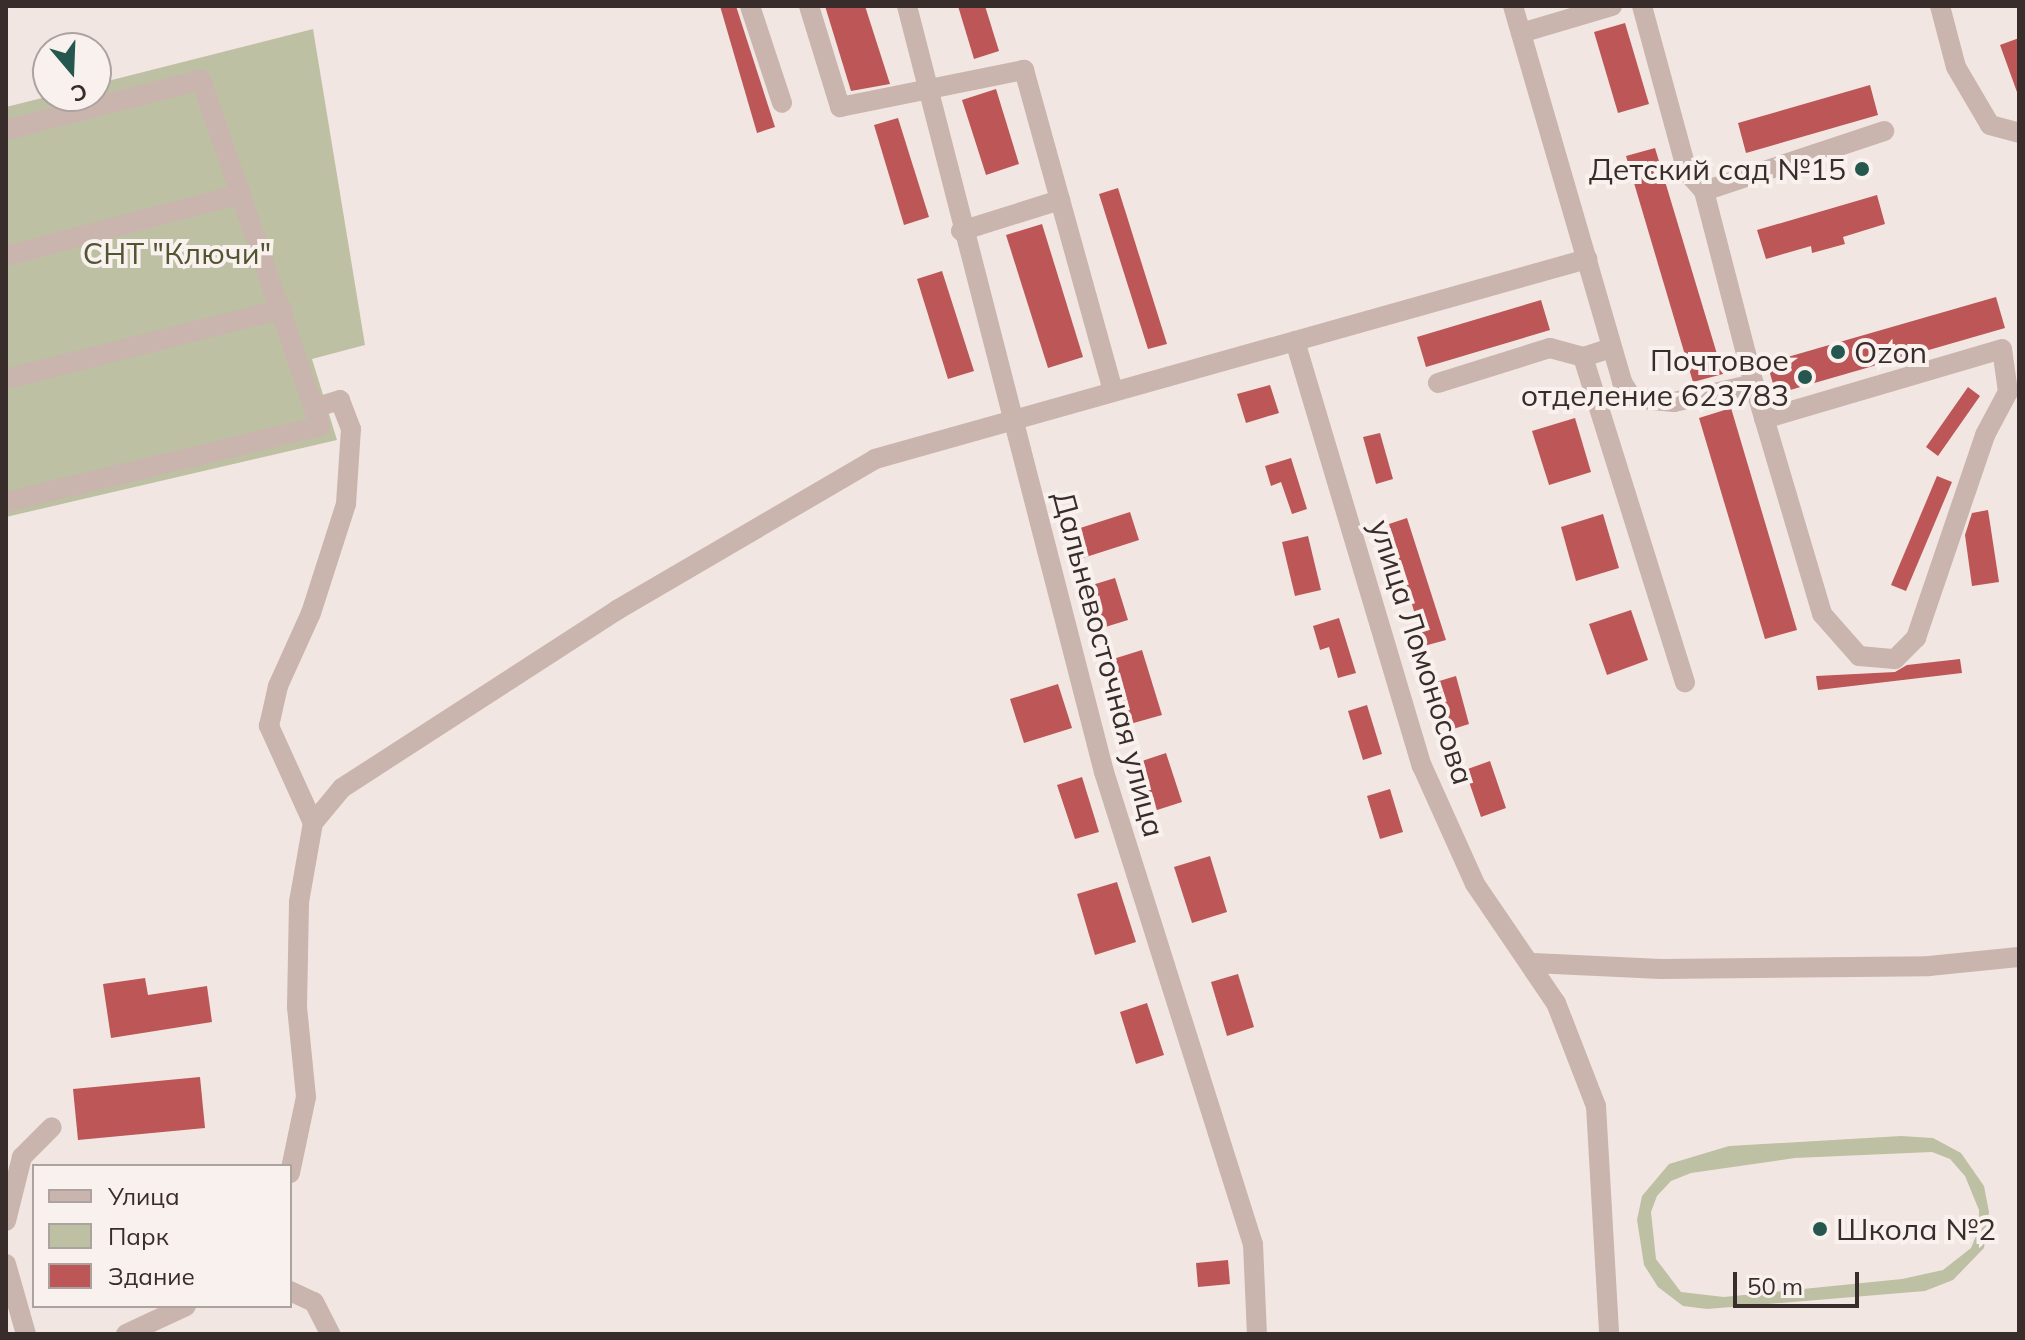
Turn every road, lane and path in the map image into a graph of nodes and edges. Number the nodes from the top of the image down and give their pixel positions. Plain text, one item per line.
1 (750, 6) edge
2 (809, 6) edge
3 (907, 6) edge
4 (1513, 6) edge
5 (1612, 6) edge
6 (1642, 6) edge
7 (1940, 6) edge
8 (1521, 33) junction
9 (926, 88) junction
10 (782, 103) dead end
11 (6, 130) edge
12 (1884, 131) dead end
13 (2019, 133) edge
14 (1704, 191) junction
15 (241, 194) junction
16 (1060, 200) junction
17 (961, 231) junction
18 (6, 256) edge
19 (1587, 259) junction
20 (282, 309) junction
21 (1295, 341) junction
22 (1611, 348) junction
23 (1583, 357) junction
24 (6, 379) edge
25 (1438, 383) dead end
26 (1754, 384) junction
27 (1113, 390) junction
28 (317, 407) junction
29 (1012, 419) junction
30 (1764, 419) junction
31 (6, 502) edge
32 (1685, 682) dead end
33 (313, 823) junction
34 (2019, 957) edge
35 (1533, 963) junction
36 (52, 1127) dead end
37 (292, 1164) edge
38 (6, 1221) edge
39 (6, 1264) edge
40 (292, 1292) edge
41 (182, 1308) edge
42 (26, 1334) edge
43 (126, 1334) edge
44 (330, 1334) edge
45 (1257, 1334) edge
46 (1609, 1334) edge

1 - 10 street
2 - 9 street
3 - 9 street, Дальневосточная улица
4 - 8 street
5 - 8 street
6 - 14 street
7 - 13 street
8 - 19 street
9 - 16 street
9 - 17 street, Дальневосточная улица
11 - 15 street
12 - 14 street
14 - 26 street
15 - 18 street
15 - 20 street
16 - 17 street
16 - 27 street
17 - 29 street, Дальневосточная улица
19 - 21 street
19 - 22 street
20 - 24 street
20 - 28 street
21 - 27 street
21 - 35 street, улица Ломоносова
22 - 23 street
22 - 26 street
23 - 25 street
23 - 32 street
26 - 30 street
27 - 29 street
28 - 31 street
28 - 33 street
29 - 33 street
29 - 45 street, Дальневосточная улица
30 - 30 street
33 - 37 street
34 - 35 street
35 - 46 street, улица Ломоносова
36 - 38 street
39 - 42 street
40 - 44 street
41 - 43 street

